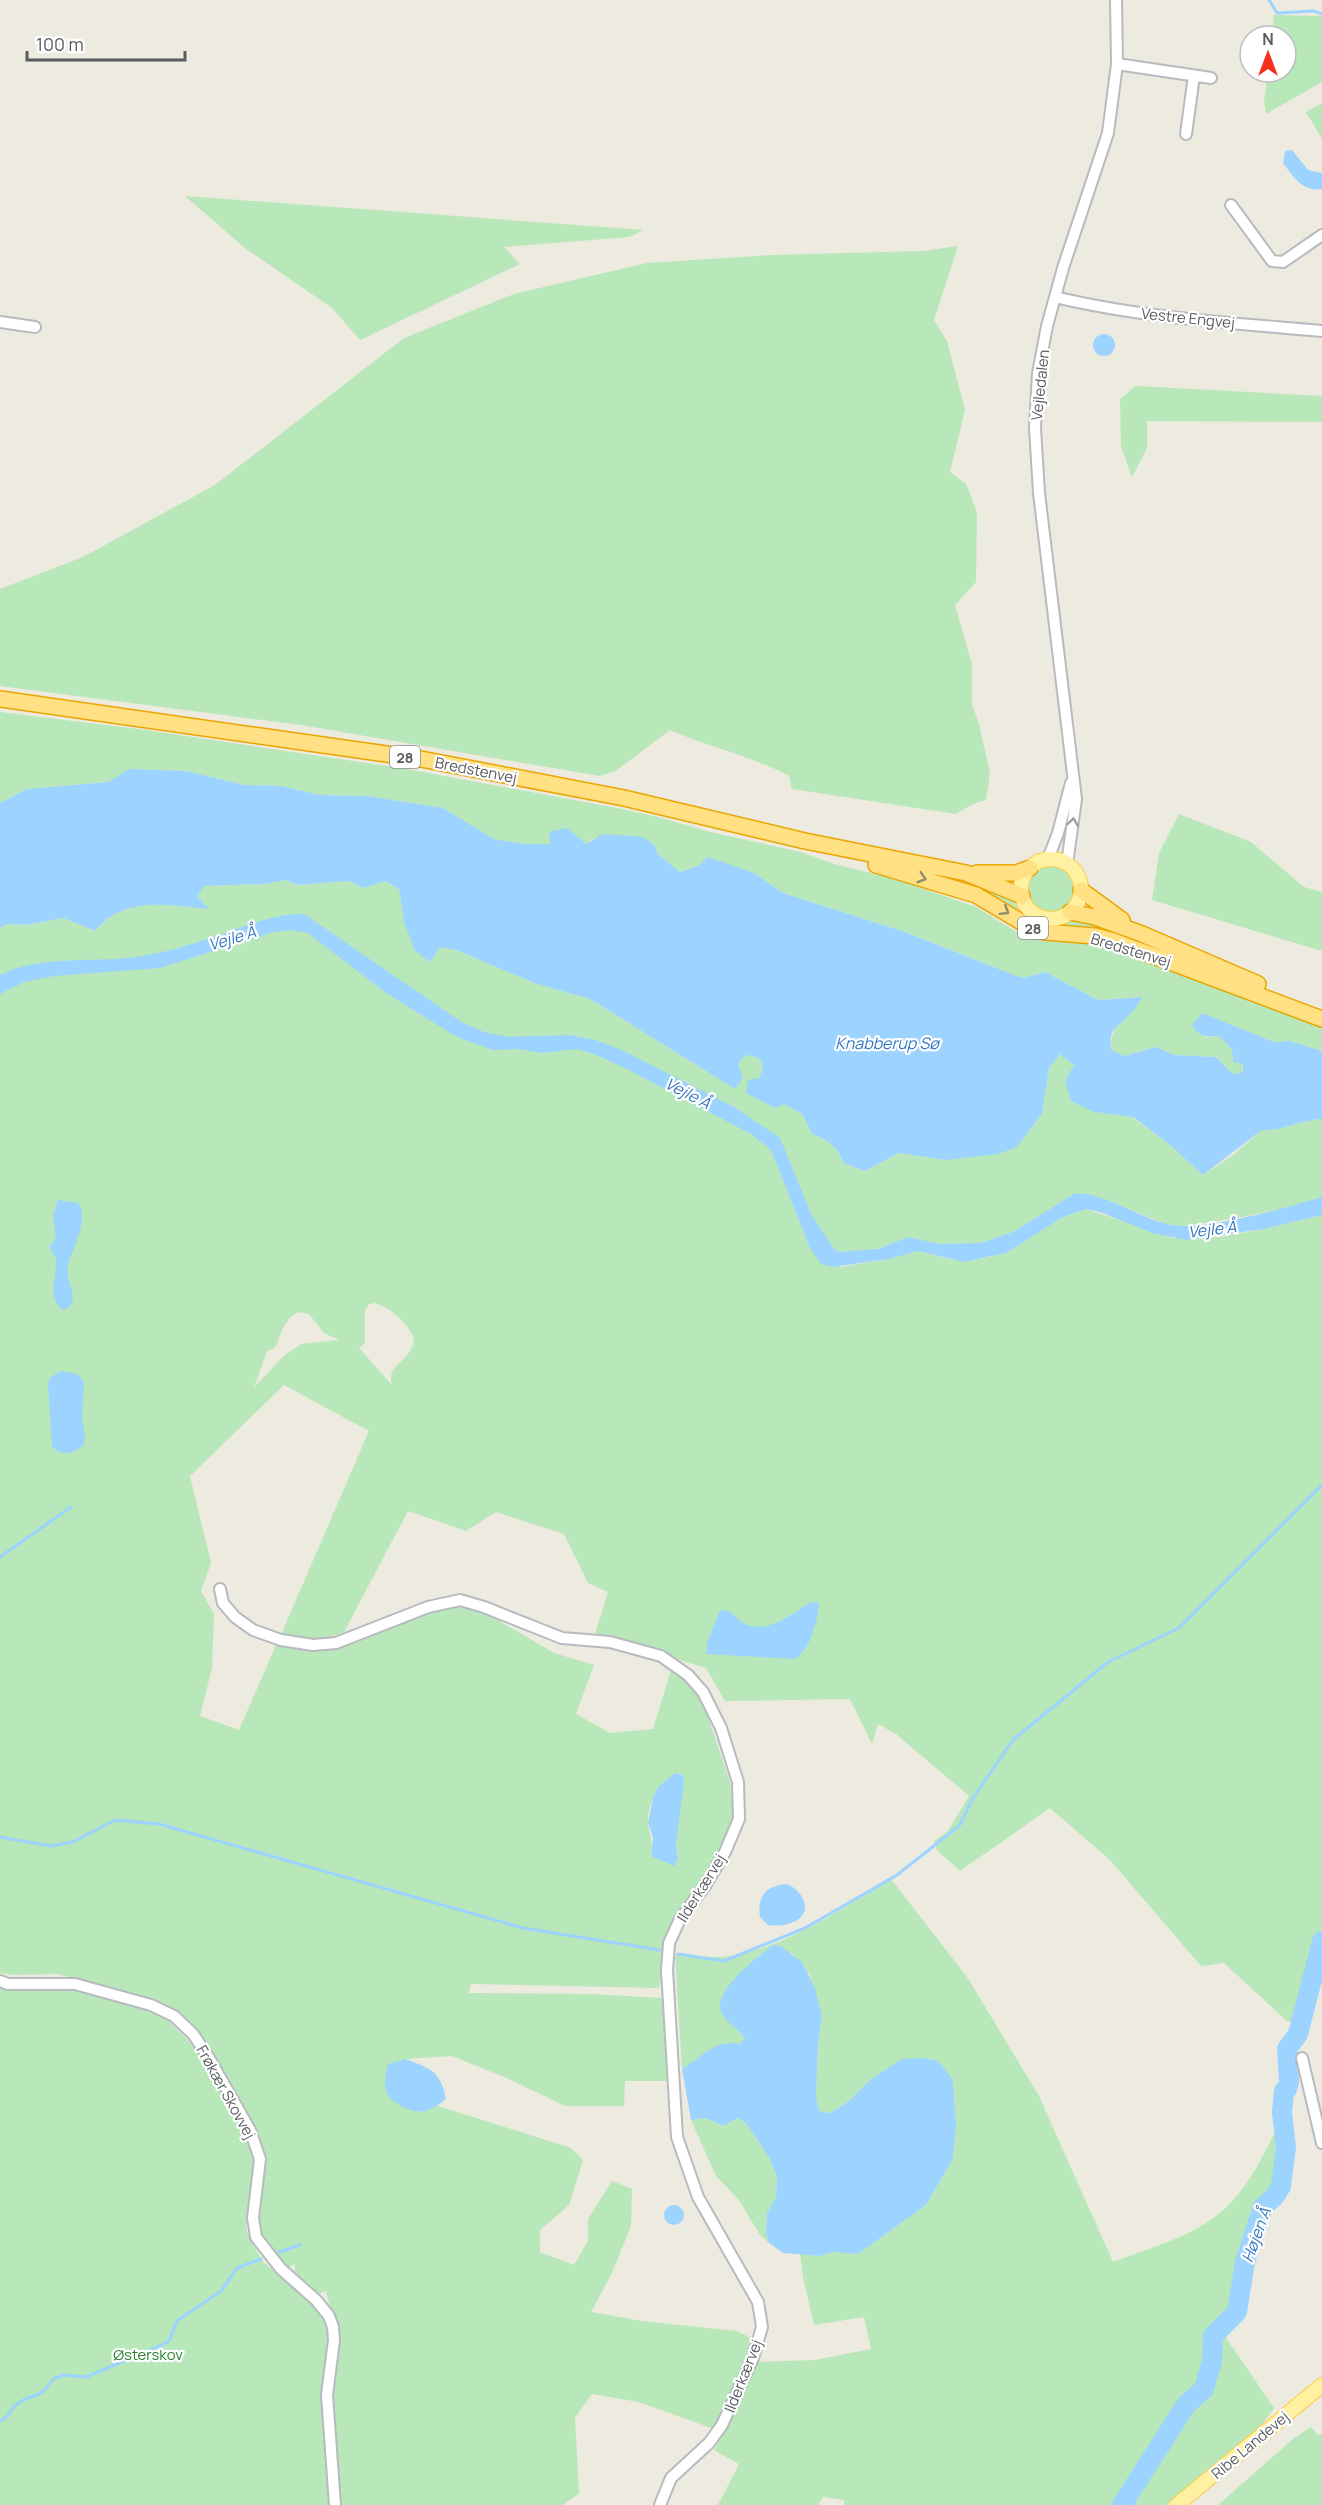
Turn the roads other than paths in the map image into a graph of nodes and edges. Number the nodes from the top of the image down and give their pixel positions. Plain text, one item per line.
1 (1116, 0) edge
2 (1117, 64) junction
3 (1194, 76) junction
4 (1211, 78) dead end
5 (1186, 134) dead end
6 (1231, 205) dead end
7 (1322, 234) edge
8 (1055, 297) junction
9 (0, 322) edge
10 (35, 327) dead end
11 (1322, 331) edge
12 (0, 699) edge
13 (1072, 779) junction
14 (805, 841) junction
15 (1048, 860) junction
16 (1068, 864) junction
17 (1030, 868) junction
18 (966, 873) junction
19 (1081, 890) junction
20 (1022, 896) junction
21 (1070, 912) junction
22 (1142, 934) junction
23 (1322, 1011) edge
24 (1322, 1018) edge
25 (220, 1589) dead end
26 (0, 1981) edge
27 (1302, 2058) dead end
28 (1322, 2143) edge
29 (1322, 2385) edge
30 (335, 2505) edge
31 (660, 2505) edge
32 (1178, 2505) edge

1 - 2 street, Vejledalen
2 - 3 street
2 - 8 street, Vejledalen
3 - 4 street
3 - 5 street
6 - 7 street
8 - 11 street, Vestre Engvej
8 - 13 street, Vejledalen
9 - 10 street
12 - 14 highway, Bredstenvej / 28
13 - 15 street, Vejledalen
16 -> 13 street, Vejledalen
14 - 18 highway, Bredstenvej / 28
14 -> 24 highway, Bredstenvej / 28
15 - 16 main road
15 - 17 main road, 28
16 - 19 main road, 28
17 - 18 highway, Bredstenvej / 28
17 - 20 main road, 28
18 - 20 highway, Bredstenvej / 28
19 - 21 main road
19 - 22 highway, Bredstenvej / 28
20 - 21 main road, 28
21 - 22 highway, Bredstenvej / 28
22 - 23 highway, Bredstenvej / 28
25 - 31 street, Ilderkærvej
26 - 30 street, Frøkær Skovvej
27 - 28 street
29 - 32 main road, Ribe Landevej

